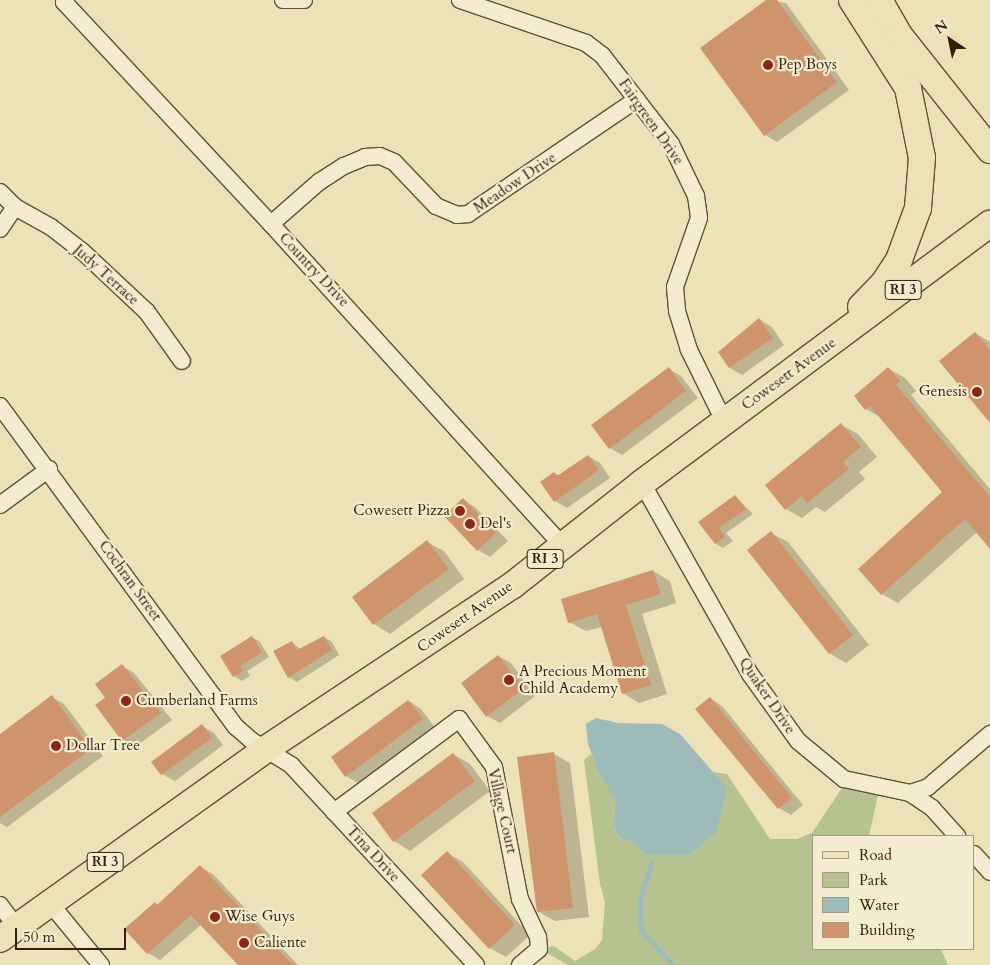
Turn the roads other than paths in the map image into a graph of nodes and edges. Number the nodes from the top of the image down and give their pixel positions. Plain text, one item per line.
1 (66, 0) edge
2 (283, 0) edge
3 (304, 0) edge
4 (460, 0) edge
5 (854, 0) edge
6 (879, 0) edge
7 (500, 6) edge
8 (899, 35) junction
9 (637, 99) junction
10 (961, 114) junction
11 (990, 126) edge
12 (990, 150) edge
13 (0, 192) edge
14 (15, 207) junction
15 (271, 224) junction
16 (990, 224) edge
17 (0, 229) edge
18 (815, 355) junction
19 (182, 361) dead end
20 (0, 406) edge
21 (724, 421) junction
22 (49, 469) junction
23 (642, 483) junction
24 (0, 505) edge
25 (562, 545) junction
26 (990, 734) edge
27 (266, 749) junction
28 (910, 793) junction
29 (334, 812) junction
30 (956, 835) edge
31 (975, 855) edge
32 (990, 872) edge
33 (49, 902) junction
34 (0, 905) edge
35 (8, 932) edge
36 (100, 965) edge
37 (476, 965) edge
38 (520, 965) edge

1 - 15 street, Country Drive
2 - 3 street
4 - 7 street, Fairgreen Drive
5 - 8 main road
5 - 18 main road
6 - 8 main road
7 - 9 street, Fairgreen Drive
8 - 10 main road
9 - 15 street, Meadow Drive
9 - 21 street, Fairgreen Drive
10 - 11 main road
10 - 12 main road
13 - 14 street, Judy Terrace
14 - 17 street
14 - 19 street, Judy Terrace
15 - 25 street, Country Drive
16 - 18 main road, Cowesett Avenue / RI 3
18 - 21 main road, Cowesett Avenue / RI 3
20 - 22 street, Cochran Street
21 - 23 main road, Cowesett Avenue / RI 3
22 - 24 street
22 - 27 street, Cochran Street
23 - 25 main road, Cowesett Avenue / RI 3
23 - 28 street, Quaker Drive
25 - 27 main road, Cowesett Avenue / RI 3
26 - 28 street
27 - 29 street, Tina Drive
27 - 33 main road, Cowesett Avenue / RI 3
28 - 30 street, Quaker Drive
29 - 37 street, Tina Drive
29 - 38 street, Village Court
31 - 32 street
33 - 35 main road, Cowesett Avenue / RI 3
33 - 36 street
34 - 35 street

